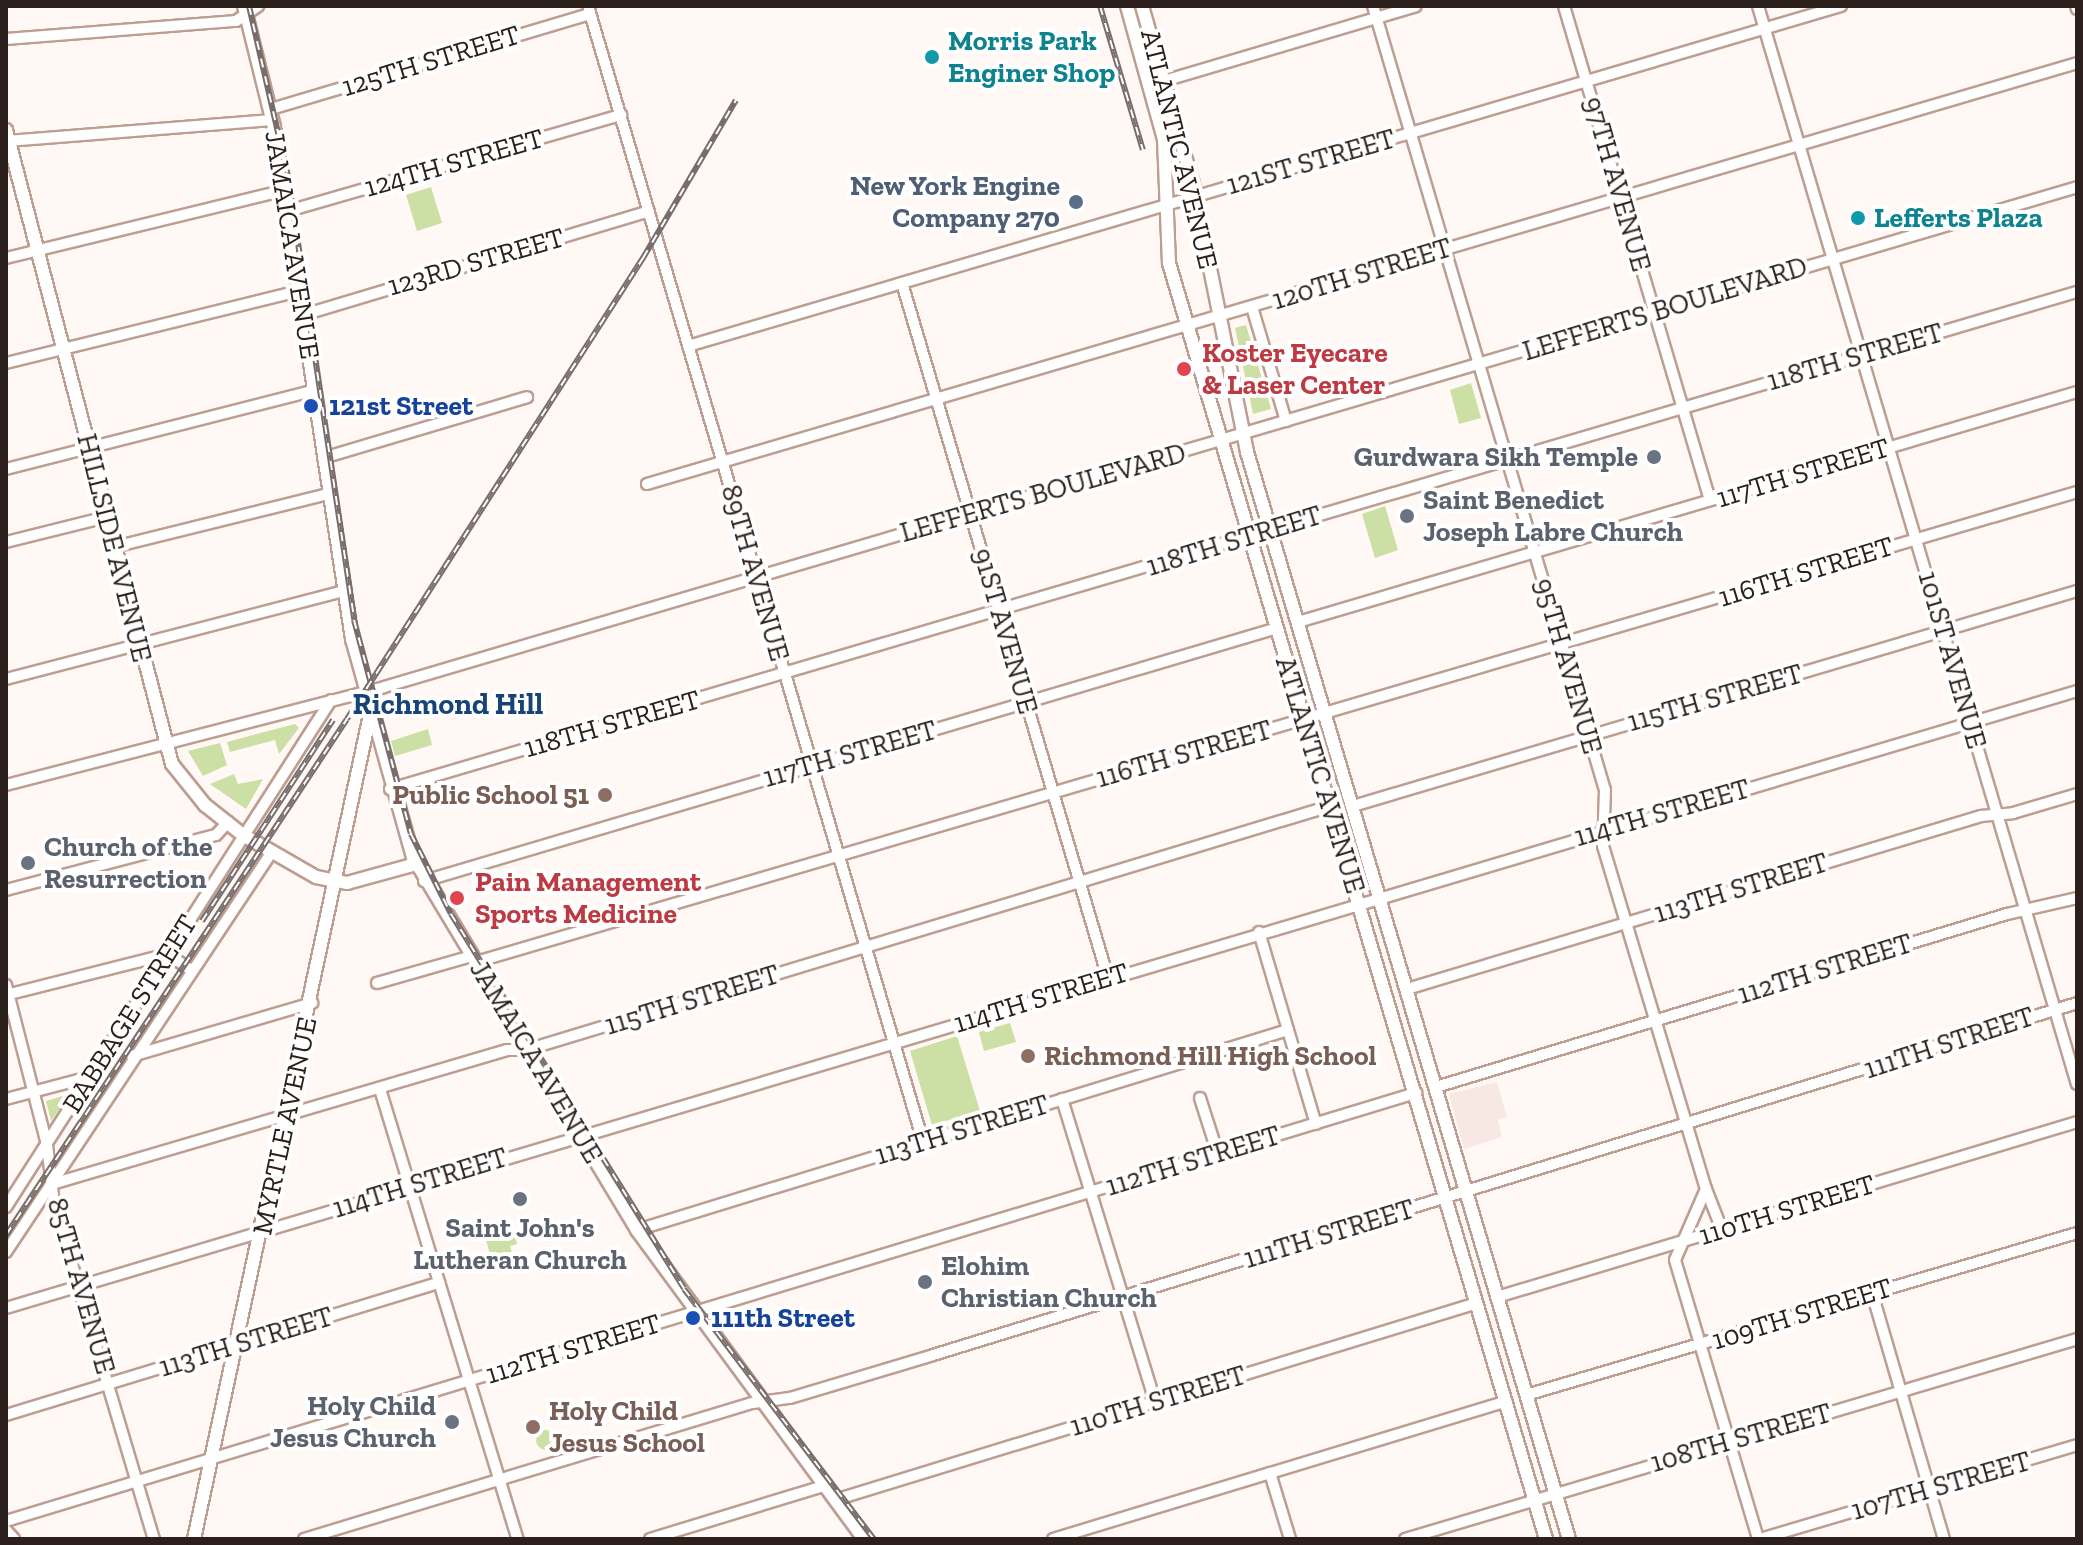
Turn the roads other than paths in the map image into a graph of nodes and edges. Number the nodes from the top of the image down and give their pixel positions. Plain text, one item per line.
1 (258, 6) edge
2 (1127, 6) edge
3 (1142, 6) edge
4 (1373, 6) edge
5 (1416, 6) edge
6 (1564, 6) edge
7 (1758, 6) edge
8 (1841, 6) edge
9 (244, 10) edge
10 (589, 10) edge
11 (1377, 18) junction
12 (1765, 28) junction
13 (6, 39) edge
14 (2077, 63) edge
15 (1164, 81) junction
16 (1586, 81) junction
17 (1150, 85) junction
18 (272, 114) junction
19 (621, 115) junction
20 (1411, 133) junction
21 (7, 137) edge
22 (1799, 145) junction
23 (2077, 187) edge
24 (285, 190) junction
25 (1195, 196) junction
26 (1621, 198) junction
27 (1164, 206) junction
28 (288, 211) junction
29 (649, 211) junction
30 (1445, 250) junction
31 (37, 251) junction
32 (6, 258) edge
33 (1833, 259) junction
34 (902, 283) junction
35 (299, 291) junction
36 (2077, 292) edge
37 (1252, 307) junction
38 (1654, 312) junction
39 (303, 315) junction
40 (1219, 317) junction
41 (1187, 326) junction
42 (688, 346) junction
43 (62, 349) junction
44 (1861, 355) junction
45 (6, 363) edge
46 (1479, 364) junction
47 (313, 391) junction
48 (2077, 392) edge
49 (527, 397) dead end
50 (937, 399) junction
51 (1683, 408) junction
52 (1286, 421) junction
53 (1243, 434) junction
54 (1222, 440) junction
55 (1889, 447) junction
56 (89, 448) junction
57 (323, 458) junction
58 (1508, 460) junction
59 (723, 463) junction
60 (6, 469) edge
61 (647, 484) dead end
62 (2077, 492) edge
63 (328, 494) junction
64 (1710, 500) junction
65 (971, 514) junction
66 (106, 517) junction
67 (1270, 529) junction
68 (1250, 536) junction
69 (1916, 539) junction
70 (6, 542) edge
71 (114, 547) junction
72 (1535, 552) junction
73 (757, 578) junction
74 (343, 591) junction
75 (2077, 591) edge
76 (999, 610) junction
77 (1298, 622) junction
78 (1277, 628) junction
79 (1943, 631) junction
80 (1562, 644) junction
81 (139, 645) junction
82 (785, 674) junction
83 (6, 679) edge
84 (365, 691) junction
85 (2077, 691) edge
86 (331, 700) junction
87 (1026, 702) junction
88 (370, 712) junction
89 (1325, 713) junction
90 (1303, 719) junction
91 (1970, 723) junction
92 (1589, 736) junction
93 (164, 744) junction
94 (382, 760) junction
95 (812, 765) junction
96 (360, 767) junction
97 (6, 785) edge
98 (390, 789) junction
99 (1053, 792) junction
100 (2077, 794) edge
101 (1330, 806) junction
102 (1353, 806) junction
103 (1997, 814) junction
104 (228, 822) junction
105 (1605, 830) junction
106 (243, 835) junction
107 (270, 854) junction
108 (839, 855) junction
109 (416, 864) junction
110 (424, 881) junction
111 (338, 882) junction
112 (1080, 882) junction
113 (6, 890) edge
114 (1380, 897) junction
115 (2077, 898) edge
116 (1358, 902) junction
117 (2026, 911) junction
118 (1626, 923) junction
119 (1259, 932) junction
120 (866, 947) junction
121 (168, 954) junction
122 (474, 959) junction
123 (192, 971) junction
124 (1108, 978) junction
125 (377, 983) dead end
126 (1407, 989) junction
127 (7, 992) edge
128 (312, 1003) junction
129 (2077, 1003) edge
130 (2055, 1009) junction
131 (1655, 1021) junction
132 (1288, 1030) junction
133 (893, 1043) junction
134 (526, 1050) junction
135 (132, 1056) junction
136 (89, 1077) junction
137 (2077, 1084) edge
138 (1436, 1087) junction
139 (380, 1089) junction
140 (34, 1092) junction
141 (1416, 1093) junction
142 (1200, 1098) dead end
143 (6, 1099) edge
144 (1062, 1099) junction
145 (287, 1117) junction
146 (2077, 1122) edge
147 (1316, 1124) junction
148 (1687, 1125) junction
149 (581, 1135) junction
150 (923, 1141) junction
151 (47, 1145) junction
152 (1218, 1154) junction
153 (52, 1184) junction
154 (410, 1186) junction
155 (1706, 1189) junction
156 (1090, 1193) junction
157 (1466, 1193) junction
158 (1446, 1199) junction
159 (6, 1207) edge
160 (637, 1230) junction
161 (1722, 1230) junction
162 (261, 1231) junction
163 (2077, 1233) edge
164 (1680, 1243) junction
165 (6, 1252) edge
166 (439, 1283) junction
167 (81, 1285) junction
168 (1872, 1293) junction
169 (1123, 1297) junction
170 (1497, 1297) junction
171 (1477, 1303) junction
172 (6, 1308) edge
173 (693, 1313) junction
174 (2077, 1339) edge
175 (238, 1344) junction
176 (1700, 1344) junction
177 (470, 1380) junction
178 (109, 1384) junction
179 (1901, 1391) junction
180 (1526, 1395) junction
181 (1506, 1401) junction
182 (1155, 1402) junction
183 (762, 1404) junction
184 (6, 1415) edge
185 (1729, 1442) junction
186 (2077, 1445) edge
187 (213, 1458) junction
188 (1270, 1473) junction
189 (499, 1478) junction
190 (137, 1481) junction
191 (827, 1485) junction
192 (1930, 1489) junction
193 (1555, 1493) junction
194 (838, 1499) junction
195 (1535, 1499) junction
196 (6, 1521) edge
197 (6, 1530) edge
198 (14, 1539) edge
199 (154, 1539) edge
200 (194, 1539) edge
201 (304, 1539) edge
202 (518, 1539) edge
203 (650, 1539) edge
204 (864, 1539) edge
205 (1053, 1539) edge
206 (1290, 1539) edge
207 (1405, 1539) edge
208 (1546, 1539) edge
209 (1569, 1539) edge
210 (1759, 1539) edge
211 (1944, 1539) edge

1 - 9 street
2 - 17 main road, ATLANTIC AVENUE
3 - 15 main road, ATLANTIC AVENUE
4 - 11 street, 95TH AVENUE
5 - 11 street
6 - 16 street, 97TH AVENUE
7 - 12 street, 101ST AVENUE
8 - 12 street, 121ST STREET
9 - 13 street
9 - 18 main road, JAMAICA AVENUE
10 - 18 street, 125TH STREET
10 - 19 street, 89TH AVENUE
11 - 15 street
11 - 20 street, 95TH AVENUE
12 - 16 street, 121ST STREET
12 - 22 street, 101ST AVENUE
14 - 22 street, 120TH STREET
15 - 17 street
15 - 25 main road, ATLANTIC AVENUE
16 - 20 street, 121ST STREET
16 - 26 street, 97TH AVENUE
17 - 27 main road, ATLANTIC AVENUE
18 - 21 street, 125TH STREET
18 - 24 main road, JAMAICA AVENUE
19 - 28 street, 124TH STREET
19 - 29 street, 89TH AVENUE
20 - 25 street, 121ST STREET
20 - 30 street, 95TH AVENUE
21 - 31 main road, HILLSIDE AVENUE
22 - 26 street, 120TH STREET
22 - 33 street, 101ST AVENUE
23 - 33 street, LEFFERTS BOULEVARD
24 - 28 main road, JAMAICA AVENUE
24 - 31 street
25 - 27 street, 121ST STREET
25 - 40 main road, ATLANTIC AVENUE
26 - 30 street, 120TH STREET
26 - 38 street, 97TH AVENUE
27 - 34 street, 121ST STREET
27 - 41 main road, ATLANTIC AVENUE
28 - 35 main road, JAMAICA AVENUE
29 - 39 street, 123RD STREET
29 - 42 street, 89TH AVENUE
30 - 37 street, 120TH STREET
30 - 46 street, 95TH AVENUE
31 - 32 street
31 - 43 main road, HILLSIDE AVENUE
33 - 38 street, LEFFERTS BOULEVARD
33 - 44 street, 101ST AVENUE
34 - 42 street, 121ST STREET
34 - 50 street, 91ST AVENUE
35 - 39 main road, JAMAICA AVENUE
35 - 43 street
36 - 44 street, 118TH STREET
37 - 40 street, 120TH STREET
37 - 52 street
38 - 46 street, LEFFERTS BOULEVARD
38 - 51 street, 97TH AVENUE
39 - 47 main road, JAMAICA AVENUE
40 - 41 street, 120TH STREET
40 - 53 main road, ATLANTIC AVENUE
41 - 50 street, 120TH STREET
41 - 54 main road, ATLANTIC AVENUE
42 - 59 street, 89TH AVENUE
43 - 45 street
43 - 56 main road, HILLSIDE AVENUE
44 - 51 street, 118TH STREET
44 - 55 street, 101ST AVENUE
46 - 52 street, LEFFERTS BOULEVARD
46 - 58 street, 95TH AVENUE
47 - 56 street
47 - 57 main road, JAMAICA AVENUE
48 - 55 street, 117TH STREET
49 - 57 street
50 - 59 street, 120TH STREET
50 - 65 street, 91ST AVENUE
51 - 58 street, 118TH STREET
51 - 64 street, 97TH AVENUE
52 - 53 street, LEFFERTS BOULEVARD
53 - 54 street, LEFFERTS BOULEVARD
53 - 67 main road, ATLANTIC AVENUE
54 - 65 street, LEFFERTS BOULEVARD
54 - 68 main road, ATLANTIC AVENUE
55 - 64 street, 117TH STREET
55 - 69 street, 101ST AVENUE
56 - 60 street
56 - 66 main road, HILLSIDE AVENUE
57 - 63 main road, JAMAICA AVENUE
58 - 67 street, 118TH STREET
58 - 72 street, 95TH AVENUE
59 - 61 street, 120TH STREET
59 - 73 street, 89TH AVENUE
62 - 69 street, 116TH STREET
63 - 71 street
63 - 74 main road, JAMAICA AVENUE
64 - 72 street, 117TH STREET
65 - 73 street, LEFFERTS BOULEVARD
65 - 76 street, 91ST AVENUE
66 - 70 street
66 - 71 main road, HILLSIDE AVENUE
67 - 68 street, 118TH STREET
67 - 77 main road, ATLANTIC AVENUE
68 - 76 street, 118TH STREET
68 - 78 main road, ATLANTIC AVENUE
69 - 79 street, 101ST AVENUE
69 - 80 street, 116TH STREET
71 - 81 main road, HILLSIDE AVENUE
72 - 77 street, 117TH STREET
72 - 80 street, 95TH AVENUE
73 - 82 street, 89TH AVENUE
73 - 84 street, LEFFERTS BOULEVARD
74 - 81 street
74 - 84 main road, JAMAICA AVENUE
75 - 79 street, 115TH STREET
76 - 82 street, 118TH STREET
76 - 87 street, 91ST AVENUE
77 - 89 main road, ATLANTIC AVENUE
78 - 87 street, 117TH STREET
78 - 90 main road, ATLANTIC AVENUE
79 - 91 street, 101ST AVENUE
79 - 92 street, 115TH STREET
80 - 89 street, 116TH STREET
80 - 92 street, 95TH AVENUE
81 - 83 street
81 - 93 main road, HILLSIDE AVENUE
82 - 95 street, 89TH AVENUE
82 - 98 street, 118TH STREET
84 - 86 street, LEFFERTS BOULEVARD
84 - 88 main road, JAMAICA AVENUE
85 - 91 street, 114TH STREET
86 - 93 street, LEFFERTS BOULEVARD
86 - 106 street, BABBAGE STREET
87 - 95 street, 117TH STREET
87 - 99 street, 91ST AVENUE
88 - 94 main road, JAMAICA AVENUE
88 - 96 main road, MYRTLE AVENUE
89 - 90 street, 116TH STREET
89 - 102 main road, ATLANTIC AVENUE
90 - 99 street, 116TH STREET
90 - 101 main road, ATLANTIC AVENUE
91 - 103 street, 101ST AVENUE
91 - 105 street, 114TH STREET
92 - 102 street, 115TH STREET
92 - 105 street, 95TH AVENUE
93 - 97 street, LEFFERTS BOULEVARD
93 - 104 main road, HILLSIDE AVENUE
94 - 96 main road
94 - 98 main road, JAMAICA AVENUE
95 - 108 street, 89TH AVENUE
95 - 110 street, 117TH STREET
96 - 111 main road, MYRTLE AVENUE
98 - 109 main road, JAMAICA AVENUE
99 - 108 street, 116TH STREET
99 - 112 street, 91ST AVENUE
100 - 103 street, 113TH STREET
101 - 112 street, 115TH STREET
101 - 116 main road, ATLANTIC AVENUE
102 - 114 main road, ATLANTIC AVENUE
103 - 117 street, 101ST AVENUE
103 - 118 street, 113TH STREET
104 - 106 main road, HILLSIDE AVENUE
104 - 113 street
105 - 114 street, 114TH STREET
105 - 118 street, 95TH AVENUE
106 - 107 main road, HILLSIDE AVENUE
106 - 121 street, BABBAGE STREET
107 - 111 main road, HILLSIDE AVENUE
107 - 123 street
108 - 120 street, 89TH AVENUE
108 - 122 street, 116TH STREET
109 - 110 main road, JAMAICA AVENUE
109 - 111 main road
110 - 122 main road, JAMAICA AVENUE
111 - 128 main road, MYRTLE AVENUE
112 - 120 street, 115TH STREET
112 - 124 street, 91ST AVENUE
114 - 116 street, 114TH STREET
114 - 126 main road, ATLANTIC AVENUE
115 - 117 street, 112TH STREET
116 - 119 street, 114TH STREET
116 - 141 main road, ATLANTIC AVENUE
117 - 130 street, 101ST AVENUE
117 - 131 street, 112TH STREET
118 - 126 street, 113TH STREET
118 - 131 street, 95TH AVENUE
119 - 124 street, 114TH STREET
119 - 132 street
120 - 133 street, 89TH AVENUE
120 - 134 street, 115TH STREET
121 - 123 street
121 - 127 street
121 - 136 street, BABBAGE STREET
122 - 125 street, 116TH STREET
122 - 134 main road, JAMAICA AVENUE
123 - 135 street
124 - 133 street, 114TH STREET
126 - 138 main road, ATLANTIC AVENUE
127 - 140 street, 85TH AVENUE
128 - 135 street
128 - 145 main road, MYRTLE AVENUE
129 - 130 street, 111TH STREET
130 - 137 street, 101ST AVENUE
130 - 148 street, 111TH STREET
131 - 138 street, 112TH STREET
131 - 148 street, 95TH AVENUE
132 - 144 street, 113TH STREET
132 - 147 street
133 - 149 street, 114TH STREET
133 - 150 street, 89TH AVENUE
134 - 139 street, 115TH STREET
134 - 149 main road, JAMAICA AVENUE
135 - 153 street
136 - 140 street
136 - 151 street, BABBAGE STREET
138 - 157 main road, ATLANTIC AVENUE
139 - 145 street, 115TH STREET
139 - 154 street
140 - 143 street
140 - 151 street, 85TH AVENUE
141 - 147 street, 112TH STREET
141 - 158 main road, ATLANTIC AVENUE
142 - 152 street
144 - 150 street, 113TH STREET
144 - 156 street
145 - 153 street, 115TH STREET
145 - 162 main road, MYRTLE AVENUE
146 - 161 street, 110TH STREET
147 - 152 street, 112TH STREET
148 - 155 street, 95TH AVENUE
148 - 157 street, 111TH STREET
149 - 154 street, 114TH STREET
149 - 160 main road, JAMAICA AVENUE
150 - 160 street, 113TH STREET
151 - 153 street, 85TH AVENUE
151 - 159 street, BABBAGE STREET
152 - 156 street, 112TH STREET
153 - 165 street
153 - 167 street, 85TH AVENUE
154 - 162 street, 114TH STREET
154 - 166 street
155 - 161 street, 95TH AVENUE
155 - 164 street
156 - 169 street
156 - 173 street, 112TH STREET
157 - 158 street, 111TH STREET
157 - 170 main road, ATLANTIC AVENUE
158 - 169 street, 111TH STREET
158 - 171 main road, ATLANTIC AVENUE
160 - 173 main road, JAMAICA AVENUE
161 - 164 street, 110TH STREET
162 - 167 street, 114TH STREET
162 - 175 main road, MYRTLE AVENUE
163 - 168 street, 109TH STREET
164 - 170 street, 110TH STREET
164 - 176 street
166 - 175 street, 113TH STREET
166 - 177 street
167 - 172 street, 114TH STREET
167 - 178 street, 85TH AVENUE
168 - 176 street, 109TH STREET
168 - 179 street
169 - 182 street
169 - 183 street, 111TH STREET
170 - 180 main road, ATLANTIC AVENUE
171 - 181 main road, ATLANTIC AVENUE
171 - 182 street, 110TH STREET
173 - 177 street, 112TH STREET
173 - 183 main road, JAMAICA AVENUE
174 - 179 street, 108TH STREET
175 - 178 street, 113TH STREET
175 - 187 main road, MYRTLE AVENUE
176 - 180 street, 109TH STREET
176 - 185 street
177 - 187 street, 112TH STREET
177 - 189 street
178 - 184 street, 113TH STREET
178 - 190 street, 85TH AVENUE
179 - 185 street, 108TH STREET
179 - 192 street
180 - 193 main road, ATLANTIC AVENUE
181 - 188 street
181 - 195 main road, ATLANTIC AVENUE
182 - 194 street, 110TH STREET
183 - 189 street, 111TH STREET
183 - 191 main road, JAMAICA AVENUE
185 - 193 street, 108TH STREET
185 - 210 street
186 - 192 street, 107TH STREET
187 - 190 street, 112TH STREET
187 - 200 main road, MYRTLE AVENUE
188 - 205 street
188 - 206 street
189 - 201 street, 111TH STREET
189 - 202 street
190 - 196 street, 112TH STREET
190 - 199 street, 85TH AVENUE
191 - 194 main road, JAMAICA AVENUE
191 - 203 street
192 - 210 street, 107TH STREET
192 - 211 street
193 - 195 street, 108TH STREET
193 - 209 main road, ATLANTIC AVENUE
194 - 204 main road, JAMAICA AVENUE
195 - 207 street, 108TH STREET
195 - 208 main road, ATLANTIC AVENUE
197 - 198 street

